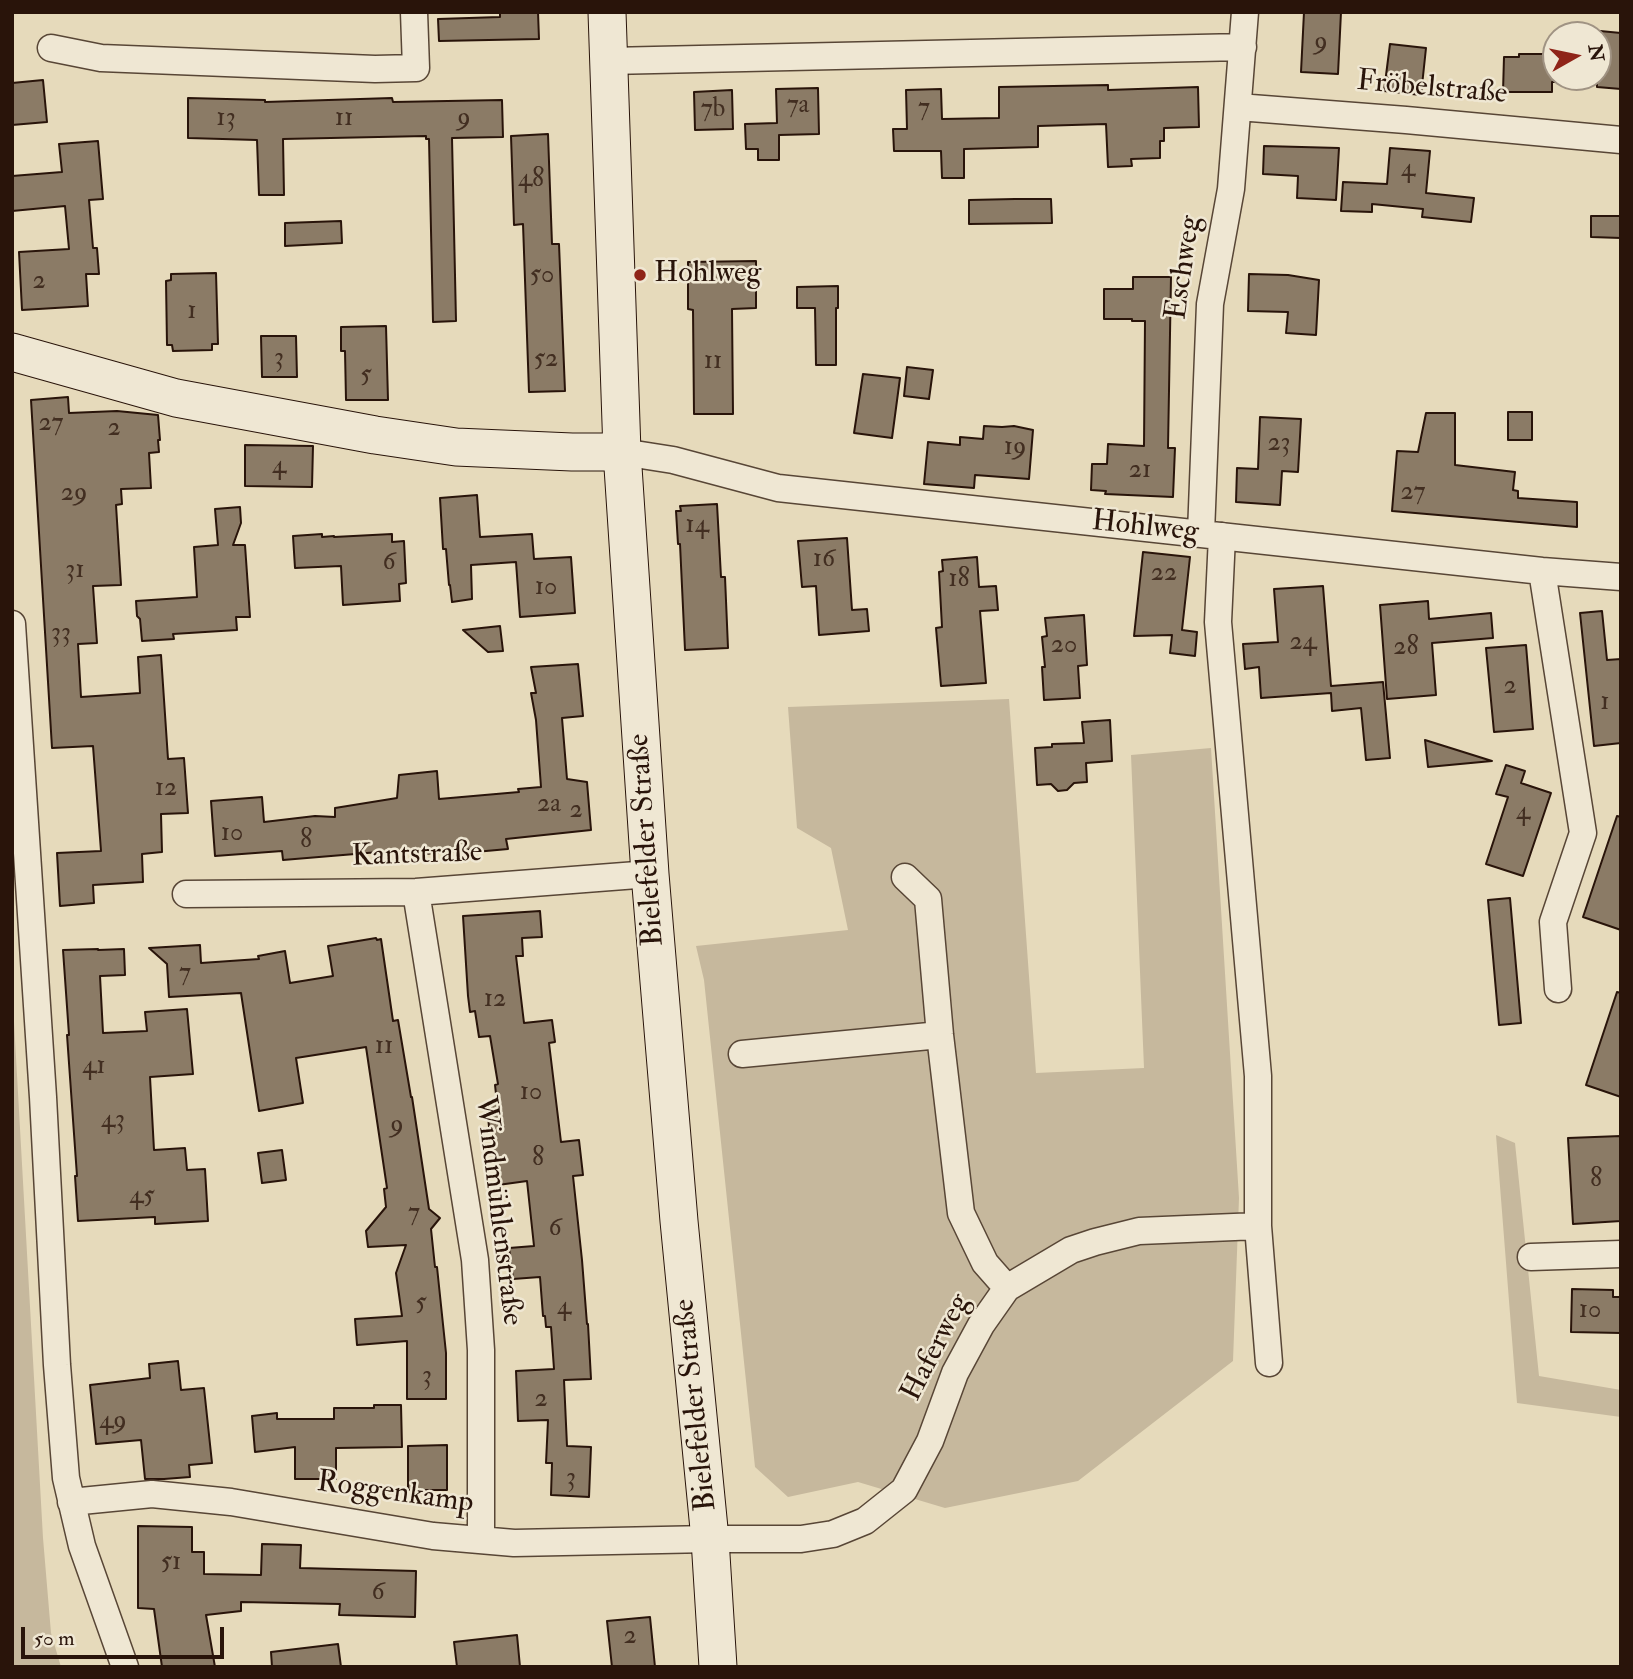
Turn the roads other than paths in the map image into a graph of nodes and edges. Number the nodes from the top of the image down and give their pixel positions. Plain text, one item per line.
1 (414, 12) edge
2 (607, 12) edge
3 (1245, 12) edge
4 (1243, 47) junction
5 (51, 48) dead end
6 (609, 61) junction
7 (1238, 107) junction
8 (1621, 140) edge
9 (12, 352) edge
10 (622, 452) junction
11 (1211, 534) junction
12 (1542, 571) junction
13 (1621, 577) edge
14 (12, 624) edge
15 (650, 874) junction
16 (905, 877) dead end
17 (416, 892) junction
18 (186, 894) dead end
19 (1558, 989) dead end
20 (940, 1035) junction
21 (742, 1054) dead end
22 (1258, 1226) junction
23 (1621, 1254) edge
24 (1531, 1257) dead end
25 (1007, 1288) junction
26 (1269, 1363) dead end
27 (71, 1503) junction
28 (710, 1539) junction
29 (481, 1540) junction
30 (125, 1667) edge
31 (718, 1667) edge

1 - 5 street
2 - 6 main road, Bielefelder Straße
3 - 4 street, Eschweg
4 - 6 street
4 - 7 street, Eschweg
6 - 10 main road, Bielefelder Straße
7 - 8 street, Fröbelstraße
7 - 11 street, Eschweg
9 - 10 main road, Hohlweg
10 - 11 street, Hohlweg
10 - 15 main road, Bielefelder Straße
11 - 12 street, Hohlweg
11 - 22 street, Eschweg
12 - 13 street, Hohlweg
12 - 19 street
14 - 27 street
15 - 17 street, Kantstraße
15 - 28 main road, Bielefelder Straße
16 - 20 street
17 - 18 street, Kantstraße
17 - 29 street, Windmühlenstraße
20 - 21 street
20 - 25 street
22 - 25 street, Haferweg
22 - 26 street, Eschweg
23 - 24 street
25 - 28 street, Haferweg
27 - 29 street, Roggenkamp
27 - 30 street
28 - 29 street, Roggenkamp
28 - 31 main road, Bielefelder Straße

